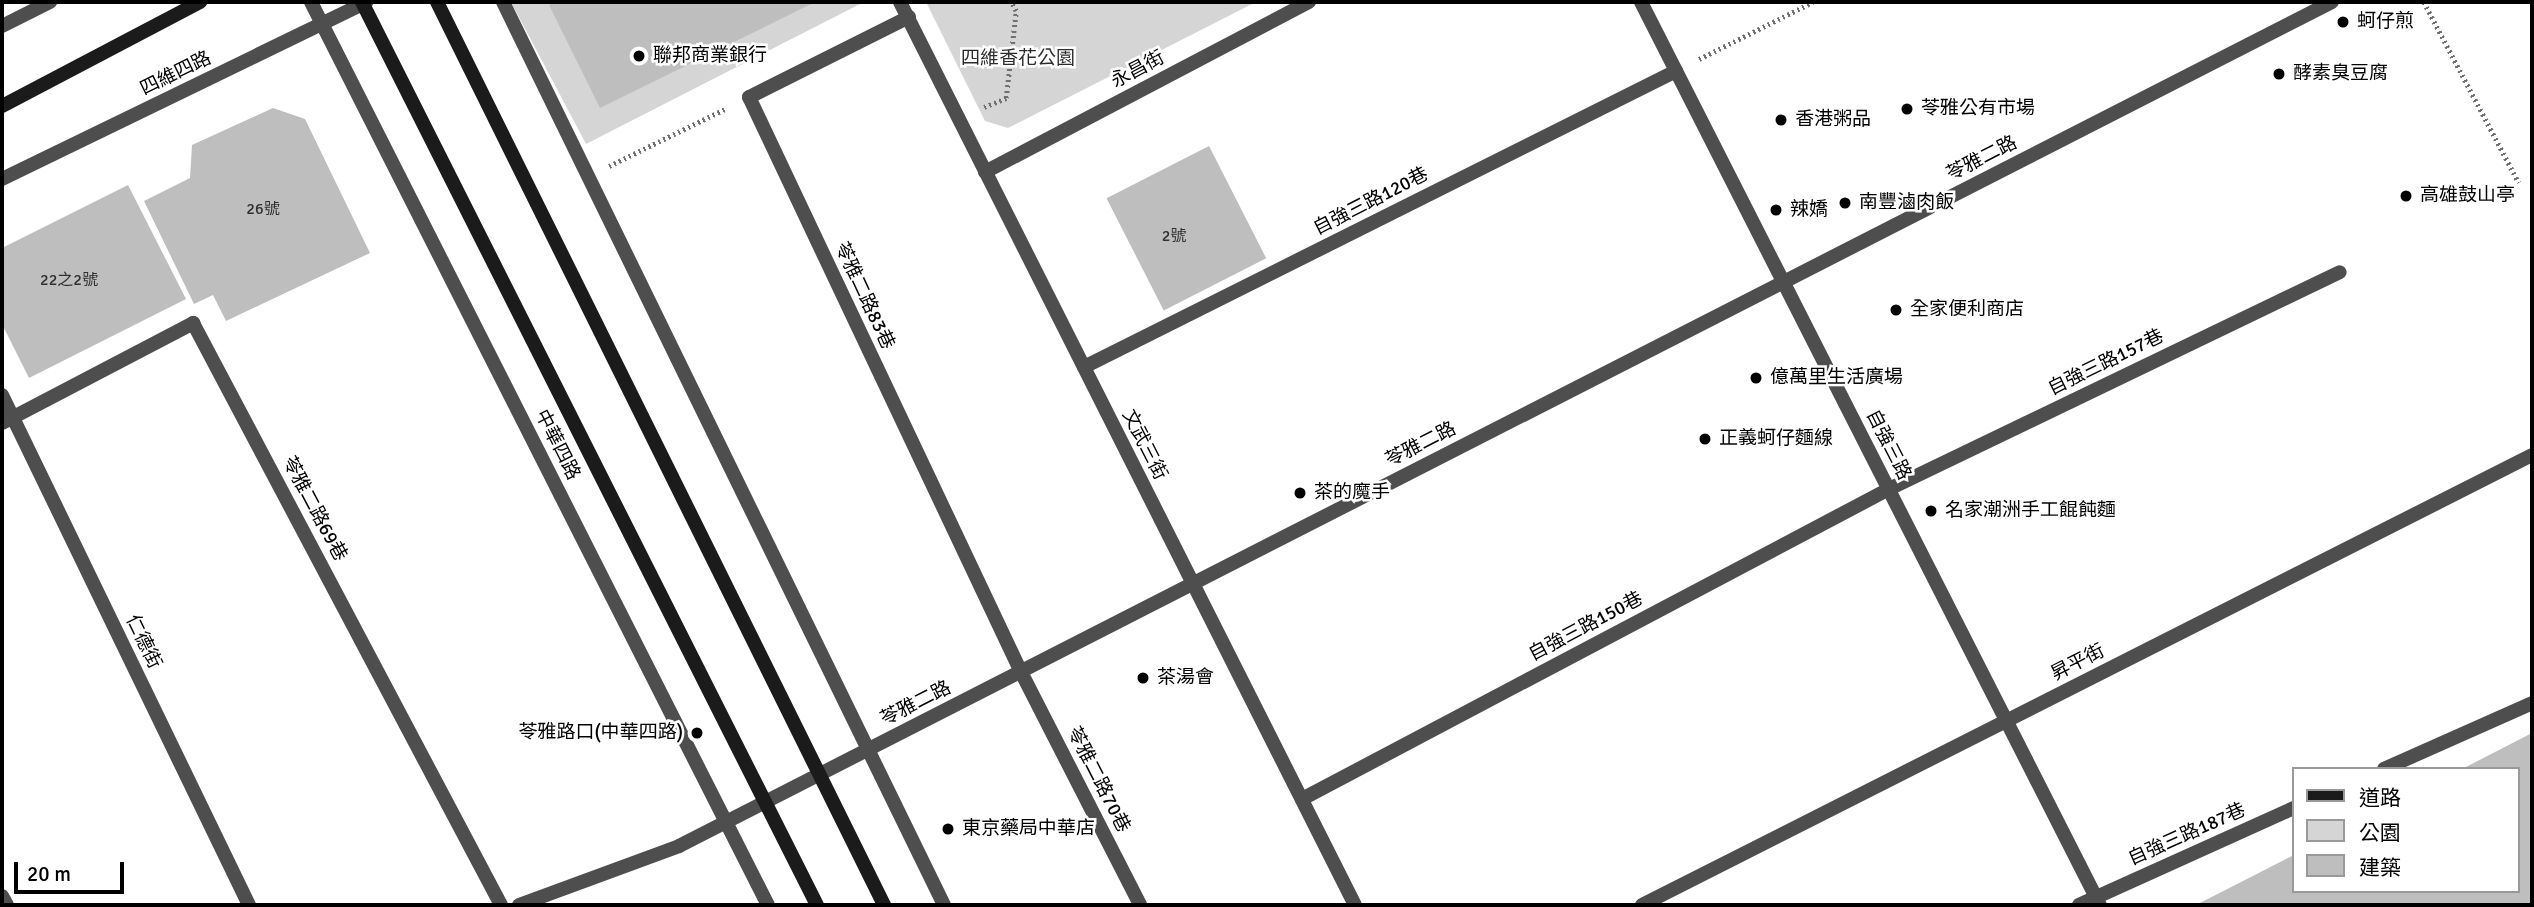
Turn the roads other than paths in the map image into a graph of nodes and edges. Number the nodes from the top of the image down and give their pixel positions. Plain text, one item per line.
1 (50, 2) edge
2 (200, 2) edge
3 (311, 2) edge
4 (363, 2) edge
5 (437, 2) edge
6 (503, 2) edge
7 (900, 2) edge
8 (1309, 2) edge
9 (1641, 2) edge
10 (2332, 2) edge
11 (909, 17) junction
12 (322, 24) junction
13 (2, 26) edge
14 (1676, 71) junction
15 (2, 106) edge
16 (985, 172) junction
17 (2, 179) edge
18 (2340, 272) dead end
19 (1784, 282) junction
20 (1084, 367) junction
21 (2, 396) edge
22 (7, 420) edge
23 (2532, 455) edge
24 (1889, 489) junction
25 (1193, 584) junction
26 (1021, 671) junction
27 (2532, 703) edge
28 (2007, 721) junction
29 (868, 750) junction
30 (2388, 767) edge
31 (820, 774) junction
32 (1301, 799) junction
33 (767, 801) junction
34 (2292, 809) edge
35 (726, 822) junction
36 (2, 896) edge
37 (2098, 901) edge
38 (7, 905) edge
39 (249, 905) edge
40 (501, 905) edge
41 (519, 905) edge
42 (768, 905) edge
43 (817, 905) edge
44 (884, 905) edge
45 (944, 905) edge
46 (1140, 905) edge
47 (1355, 905) edge
48 (1642, 905) edge
49 (2079, 905) edge

1 - 13 street
2 - 15 main road
3 - 12 street, 中華四路
4 - 12 street, 四維四路
4 - 33 main road, 中華四路
5 - 31 main road
6 - 29 street
7 - 11 street, 文武三街
8 - 16 street, 永昌街
9 - 14 street, 自強三路
10 - 19 street, 苓雅二路
11 - 16 street, 文武三街
11 - 26 street, 苓雅二路83巷
12 - 17 street, 四維四路
12 - 35 street, 中華四路
14 - 19 street, 自強三路
14 - 20 street, 自強三路120巷
16 - 20 street, 文武三街
18 - 24 street, 自強三路157巷
19 - 24 street, 自強三路
19 - 25 street, 苓雅二路
20 - 25 street, 文武三街
21 - 22 street, 仁德街
22 - 39 street, 仁德街
22 - 40 street, 苓雅二路69巷
23 - 28 street, 昇平街
24 - 28 street, 自強三路
24 - 32 street, 自強三路150巷
25 - 26 street, 苓雅二路
25 - 32 street, 文武三街
26 - 29 street, 苓雅二路
26 - 46 street, 苓雅二路70巷
27 - 30 street
28 - 37 street, 自強三路
28 - 48 street, 昇平街
29 - 31 street, 苓雅二路
29 - 45 street
31 - 33 street, 苓雅二路
31 - 44 main road
32 - 47 street, 文武三街
33 - 35 street, 苓雅二路
33 - 43 main road, 中華四路
34 - 37 street, 自強三路187巷
35 - 41 street, 苓雅二路
35 - 42 street, 中華四路
36 - 38 street
37 - 49 street, 自強三路187巷

